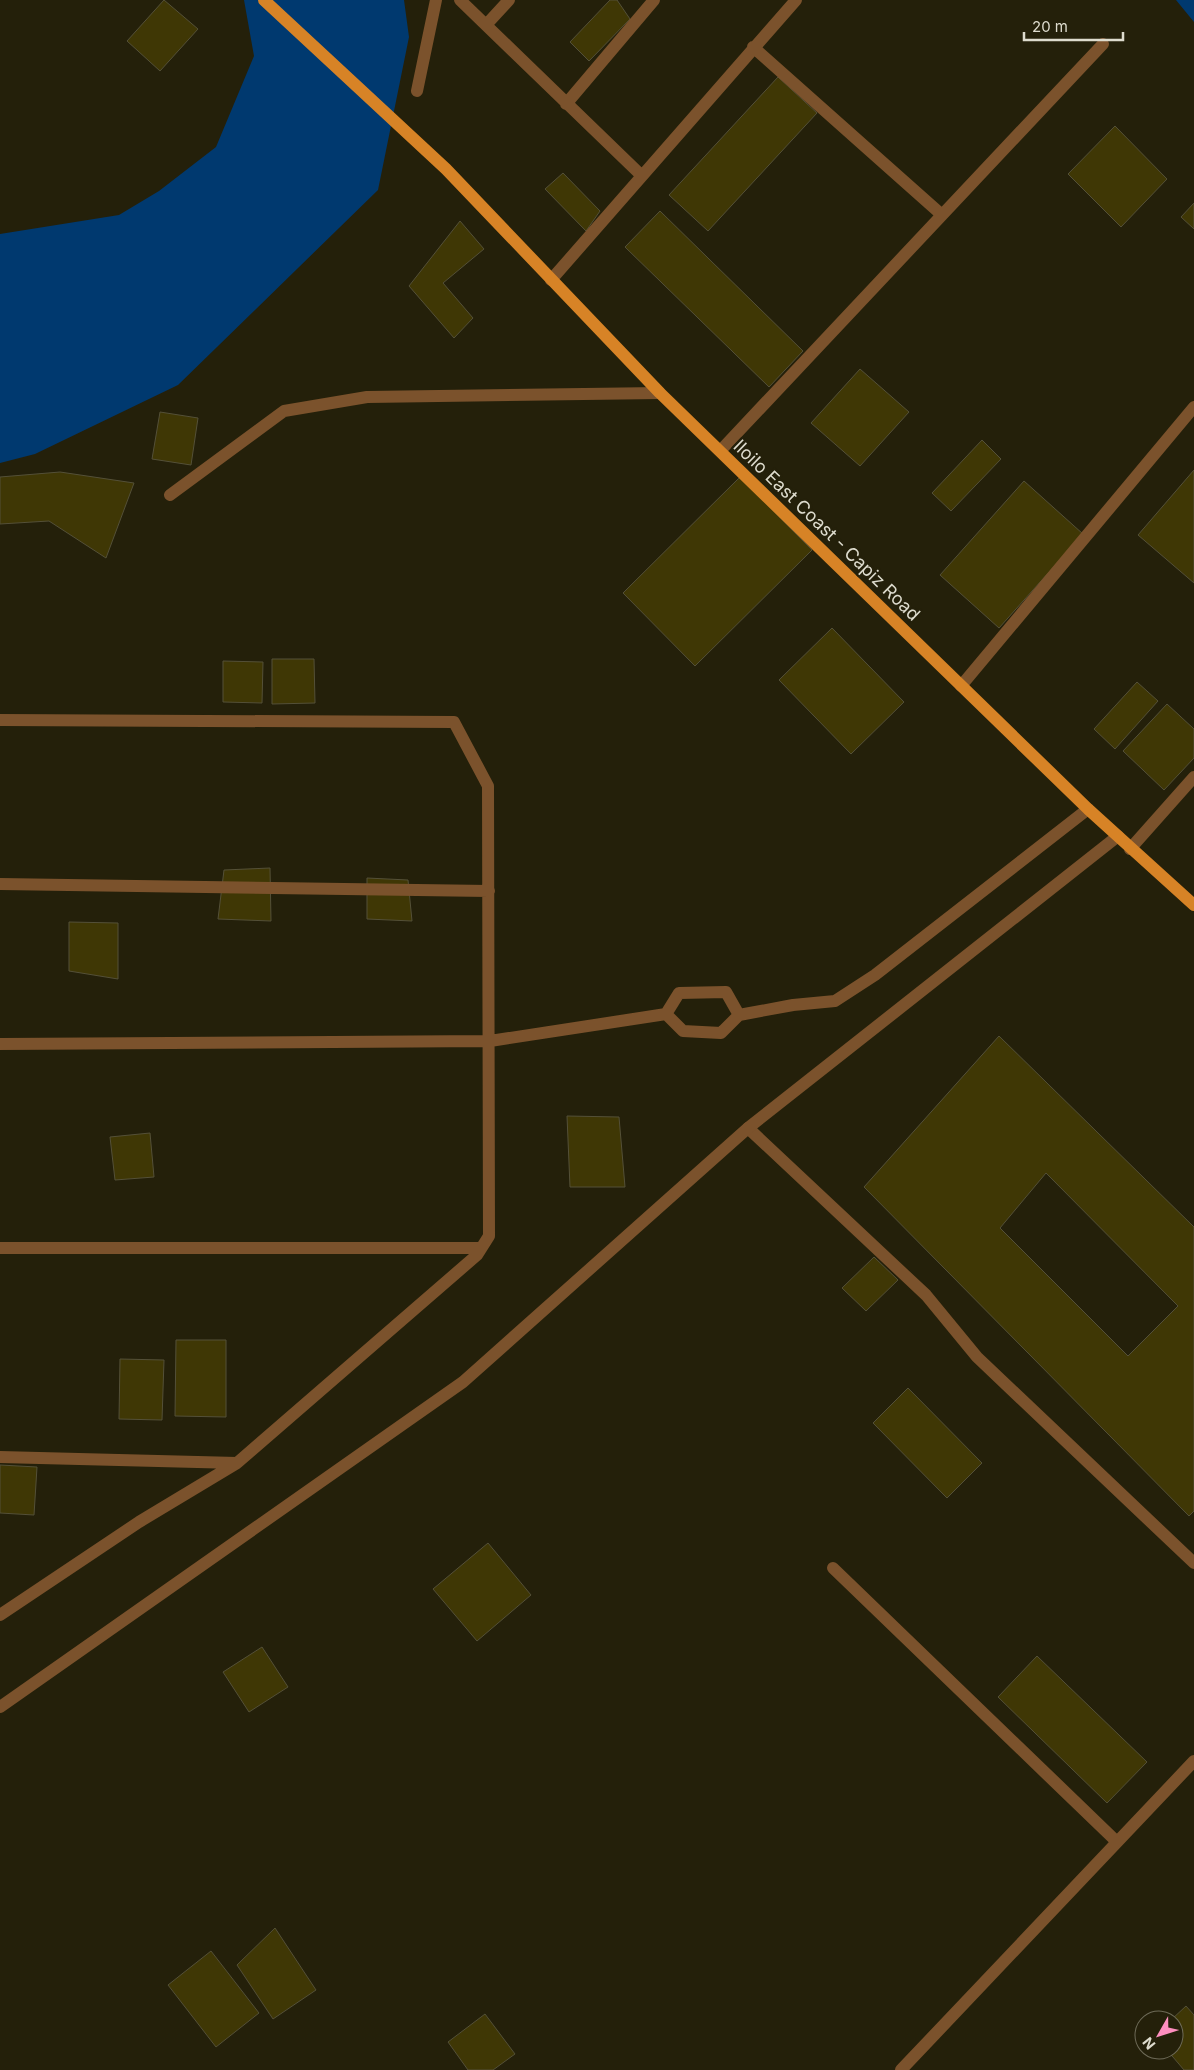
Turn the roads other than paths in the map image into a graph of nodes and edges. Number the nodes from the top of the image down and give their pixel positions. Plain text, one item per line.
1 (264, 0) edge
2 (436, 0) edge
3 (460, 0) edge
4 (509, 0) edge
5 (654, 0) edge
6 (796, 0) edge
7 (486, 25) junction
8 (1103, 44) dead end
9 (753, 47) junction
10 (417, 91) dead end
11 (566, 104) junction
12 (641, 176) junction
13 (942, 215) junction
14 (551, 280) junction
15 (660, 393) junction
16 (1194, 407) edge
17 (721, 450) junction
18 (170, 495) dead end
19 (962, 686) junction
20 (0, 720) edge
21 (1194, 777) edge
22 (1088, 809) junction
23 (1118, 836) junction
24 (1130, 848) junction
25 (0, 884) edge
26 (489, 891) junction
27 (1194, 905) edge
28 (666, 1014) junction
29 (739, 1015) junction
30 (490, 1041) junction
31 (0, 1044) edge
32 (748, 1128) junction
33 (0, 1248) edge
34 (482, 1248) junction
35 (0, 1457) edge
36 (237, 1463) junction
37 (1194, 1563) edge
38 (833, 1568) dead end
39 (0, 1615) edge
40 (0, 1707) edge
41 (1194, 1761) edge
42 (1116, 1841) junction
43 (901, 2070) edge

1 - 14 main road, Iloilo East Coast - Capiz Road
2 - 10 street
3 - 7 street
4 - 7 street
5 - 11 street
6 - 9 street
7 - 11 street
8 - 13 street
9 - 12 street
9 - 13 street
11 - 12 street
12 - 14 street
13 - 17 street
14 - 15 main road, Iloilo East Coast - Capiz Road
15 - 17 main road, Iloilo East Coast - Capiz Road
15 - 18 street
16 - 19 street
17 - 19 main road, Iloilo East Coast - Capiz Road
19 - 22 main road, Iloilo East Coast - Capiz Road
20 - 26 street
21 - 24 street
22 - 23 main road, Iloilo East Coast - Capiz Road
22 - 29 street
23 - 24 main road, Iloilo East Coast - Capiz Road
23 - 32 street
24 - 27 main road, Iloilo East Coast - Capiz Road
25 - 26 street
26 - 30 street
28 - 29 street
28 - 29 street
28 - 30 street
30 - 31 street
30 - 34 street
32 - 37 street
32 - 40 street
33 - 34 street
34 - 36 street
35 - 36 street
36 - 39 street
38 - 42 street
41 - 42 street
42 - 43 street

